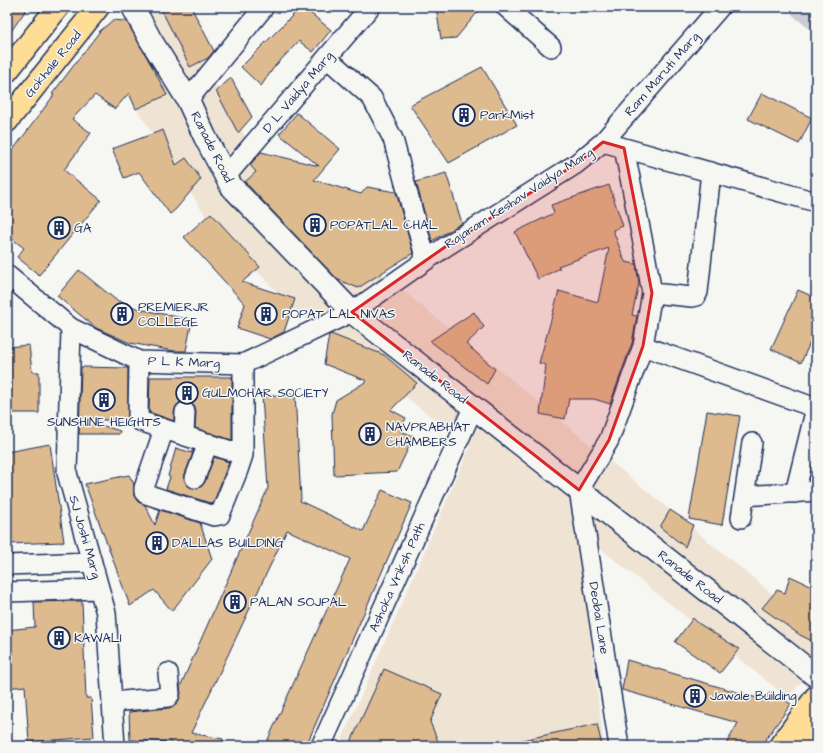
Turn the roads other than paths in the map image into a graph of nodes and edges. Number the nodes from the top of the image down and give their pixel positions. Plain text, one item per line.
1 (58, 7) edge
2 (98, 7) edge
3 (133, 7) edge
4 (264, 7) edge
5 (370, 7) edge
6 (506, 7) edge
7 (720, 7) edge
8 (551, 47) dead end
9 (327, 58) junction
10 (9, 64) edge
11 (188, 100) junction
12 (7, 121) edge
13 (603, 142) junction
14 (624, 148) junction
15 (710, 172) junction
16 (226, 176) junction
17 (816, 202) edge
18 (426, 260) junction
19 (7, 275) edge
20 (652, 293) junction
21 (352, 312) junction
22 (71, 328) junction
23 (642, 346) junction
24 (139, 361) junction
25 (243, 364) junction
26 (473, 408) junction
27 (816, 408) edge
28 (185, 412) dead end
29 (164, 429) junction
30 (184, 435) junction
31 (208, 443) junction
32 (752, 443) dead end
33 (243, 455) junction
34 (195, 478) dead end
35 (579, 490) junction
36 (816, 491) edge
37 (794, 493) junction
38 (744, 496) junction
39 (741, 518) dead end
40 (92, 562) junction
41 (70, 563) junction
42 (7, 565) edge
43 (99, 589) junction
44 (72, 590) junction
45 (7, 592) edge
46 (168, 673) dead end
47 (816, 676) edge
48 (816, 697) edge
49 (112, 702) junction
50 (816, 730) edge
51 (115, 746) edge
52 (320, 746) edge
53 (619, 746) edge
54 (780, 746) edge
55 (804, 746) edge

1 - 10 main road
2 - 12 main road, Gokhale Road
3 - 11 street, Ranade Road
4 - 11 street
5 - 9 street, D L Vaidya Marg
6 - 8 street
7 - 13 street, Ram Maruti Marg
9 - 16 street, D L Vaidya Marg
9 - 18 street
11 - 16 street, Ranade Road
13 - 14 street, Rajaram Keshav Vaidya Marg
13 - 18 street, Rajaram Keshav Vaidya Marg
14 - 15 street, Rajaram Keshav Vaidya Marg
14 - 20 street
15 - 17 street, Rajaram Keshav Vaidya Marg
15 - 20 street
16 - 21 street, Ranade Road
18 - 21 street, Rajaram Keshav Vaidya Marg
19 - 22 street, P L K Marg
20 - 23 street
21 - 25 street, P L K Marg
21 - 26 street, Ranade Road
22 - 24 street, P L K Marg
22 - 40 street, SJ Joshi Marg
23 - 27 street
23 - 35 street
24 - 25 street, P L K Marg
24 - 29 street
25 - 33 street
26 - 35 street, Ranade Road
26 - 52 street, Ashoka Vriksh Path
27 - 37 street
28 - 30 street
29 - 30 street
29 - 33 street
30 - 31 street
31 - 33 street
31 - 34 street
32 - 38 street
35 - 47 street, Ranade Road
35 - 53 street, Deobai Lane
36 - 37 street
37 - 38 street
38 - 39 street
40 - 41 street
40 - 43 street, SJ Joshi Marg
41 - 42 street
41 - 44 street
43 - 44 street
43 - 49 street, SJ Joshi Marg
44 - 45 street
46 - 49 street
48 - 54 main road
49 - 51 street, SJ Joshi Marg
50 - 55 main road

